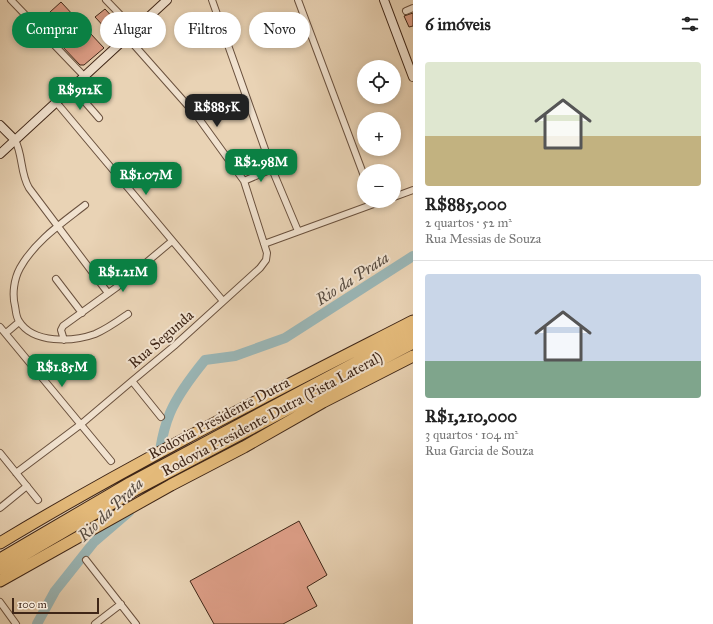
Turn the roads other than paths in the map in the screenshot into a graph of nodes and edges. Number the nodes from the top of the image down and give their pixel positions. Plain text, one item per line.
1 (11, 0) edge
2 (106, 0) edge
3 (167, 0) edge
4 (212, 0) edge
5 (298, 0) edge
6 (384, 0) edge
7 (413, 8) edge
8 (406, 11) dead end
9 (118, 12) edge
10 (154, 12) edge
11 (115, 48) edge
12 (137, 48) edge
13 (410, 61) edge
14 (84, 76) junction
15 (413, 77) edge
16 (72, 87) junction
17 (56, 102) junction
18 (99, 118) dead end
19 (0, 125) edge
20 (15, 140) junction
21 (0, 154) edge
22 (360, 164) edge
23 (272, 169) junction
24 (244, 181) junction
25 (413, 190) edge
26 (401, 194) edge
27 (85, 205) dead end
28 (358, 208) edge
29 (57, 227) junction
30 (298, 231) junction
31 (172, 241) junction
32 (264, 244) junction
33 (56, 279) dead end
34 (108, 293) junction
35 (223, 301) junction
36 (82, 313) junction
37 (128, 314) dead end
38 (413, 321) edge
39 (19, 322) junction
40 (0, 327) edge
41 (413, 332) edge
42 (6, 333) junction
43 (64, 340) junction
44 (413, 343) edge
45 (413, 356) edge
46 (132, 381) junction
47 (161, 417) dead end
48 (80, 425) junction
49 (0, 453) edge
50 (110, 461) dead end
51 (175, 464) junction
52 (16, 473) junction
53 (27, 486) junction
54 (132, 486) junction
55 (38, 500) dead end
56 (0, 508) edge
57 (0, 543) edge
58 (0, 559) edge
59 (86, 560) dead end
60 (0, 569) edge
61 (0, 581) edge
62 (0, 602) edge
63 (120, 604) junction
64 (16, 624) edge
65 (95, 624) edge
66 (136, 624) edge

1 - 14 street
2 - 9 street
3 - 10 main road
4 - 23 street
5 - 22 street
6 - 13 main road
7 - 8 street
11 - 14 main road
12 - 24 street, Rua Segunda
13 - 15 main road
14 - 16 main road
16 - 17 main road
16 - 18 street
17 - 20 main road
17 - 31 street
19 - 20 main road
20 - 21 main road
20 - 29 street
23 - 24 street
23 - 30 street
24 - 32 street, Rua Segunda
25 - 26 street
27 - 29 street
28 - 30 street
29 - 34 street
29 - 39 street
30 - 32 street
31 - 34 street
31 - 35 street
32 - 35 street, Rua Segunda
33 - 36 street
34 - 36 street
35 - 46 street, Rua Segunda
36 - 43 street
37 - 43 street
38 - 57 highway, Rodovia Presidente Dutra (Pista Lateral)
39 - 42 street
39 - 43 street
40 - 42 street
41 - 51 highway, Rodovia Presidente Dutra
42 - 48 street
44 - 51 highway, Rodovia Presidente Dutra
45 - 61 highway, Rodovia Presidente Dutra (Pista Lateral)
46 - 47 street
46 - 48 street, Rua Segunda
48 - 50 street
48 - 52 street, Rua Segunda
49 - 52 street
51 - 54 highway, Rodovia Presidente Dutra
52 - 53 street
53 - 55 street
53 - 56 street
54 - 58 highway, Rodovia Presidente Dutra
54 - 60 highway, Rodovia Presidente Dutra
59 - 63 street
62 - 64 street
63 - 65 street
63 - 66 street

